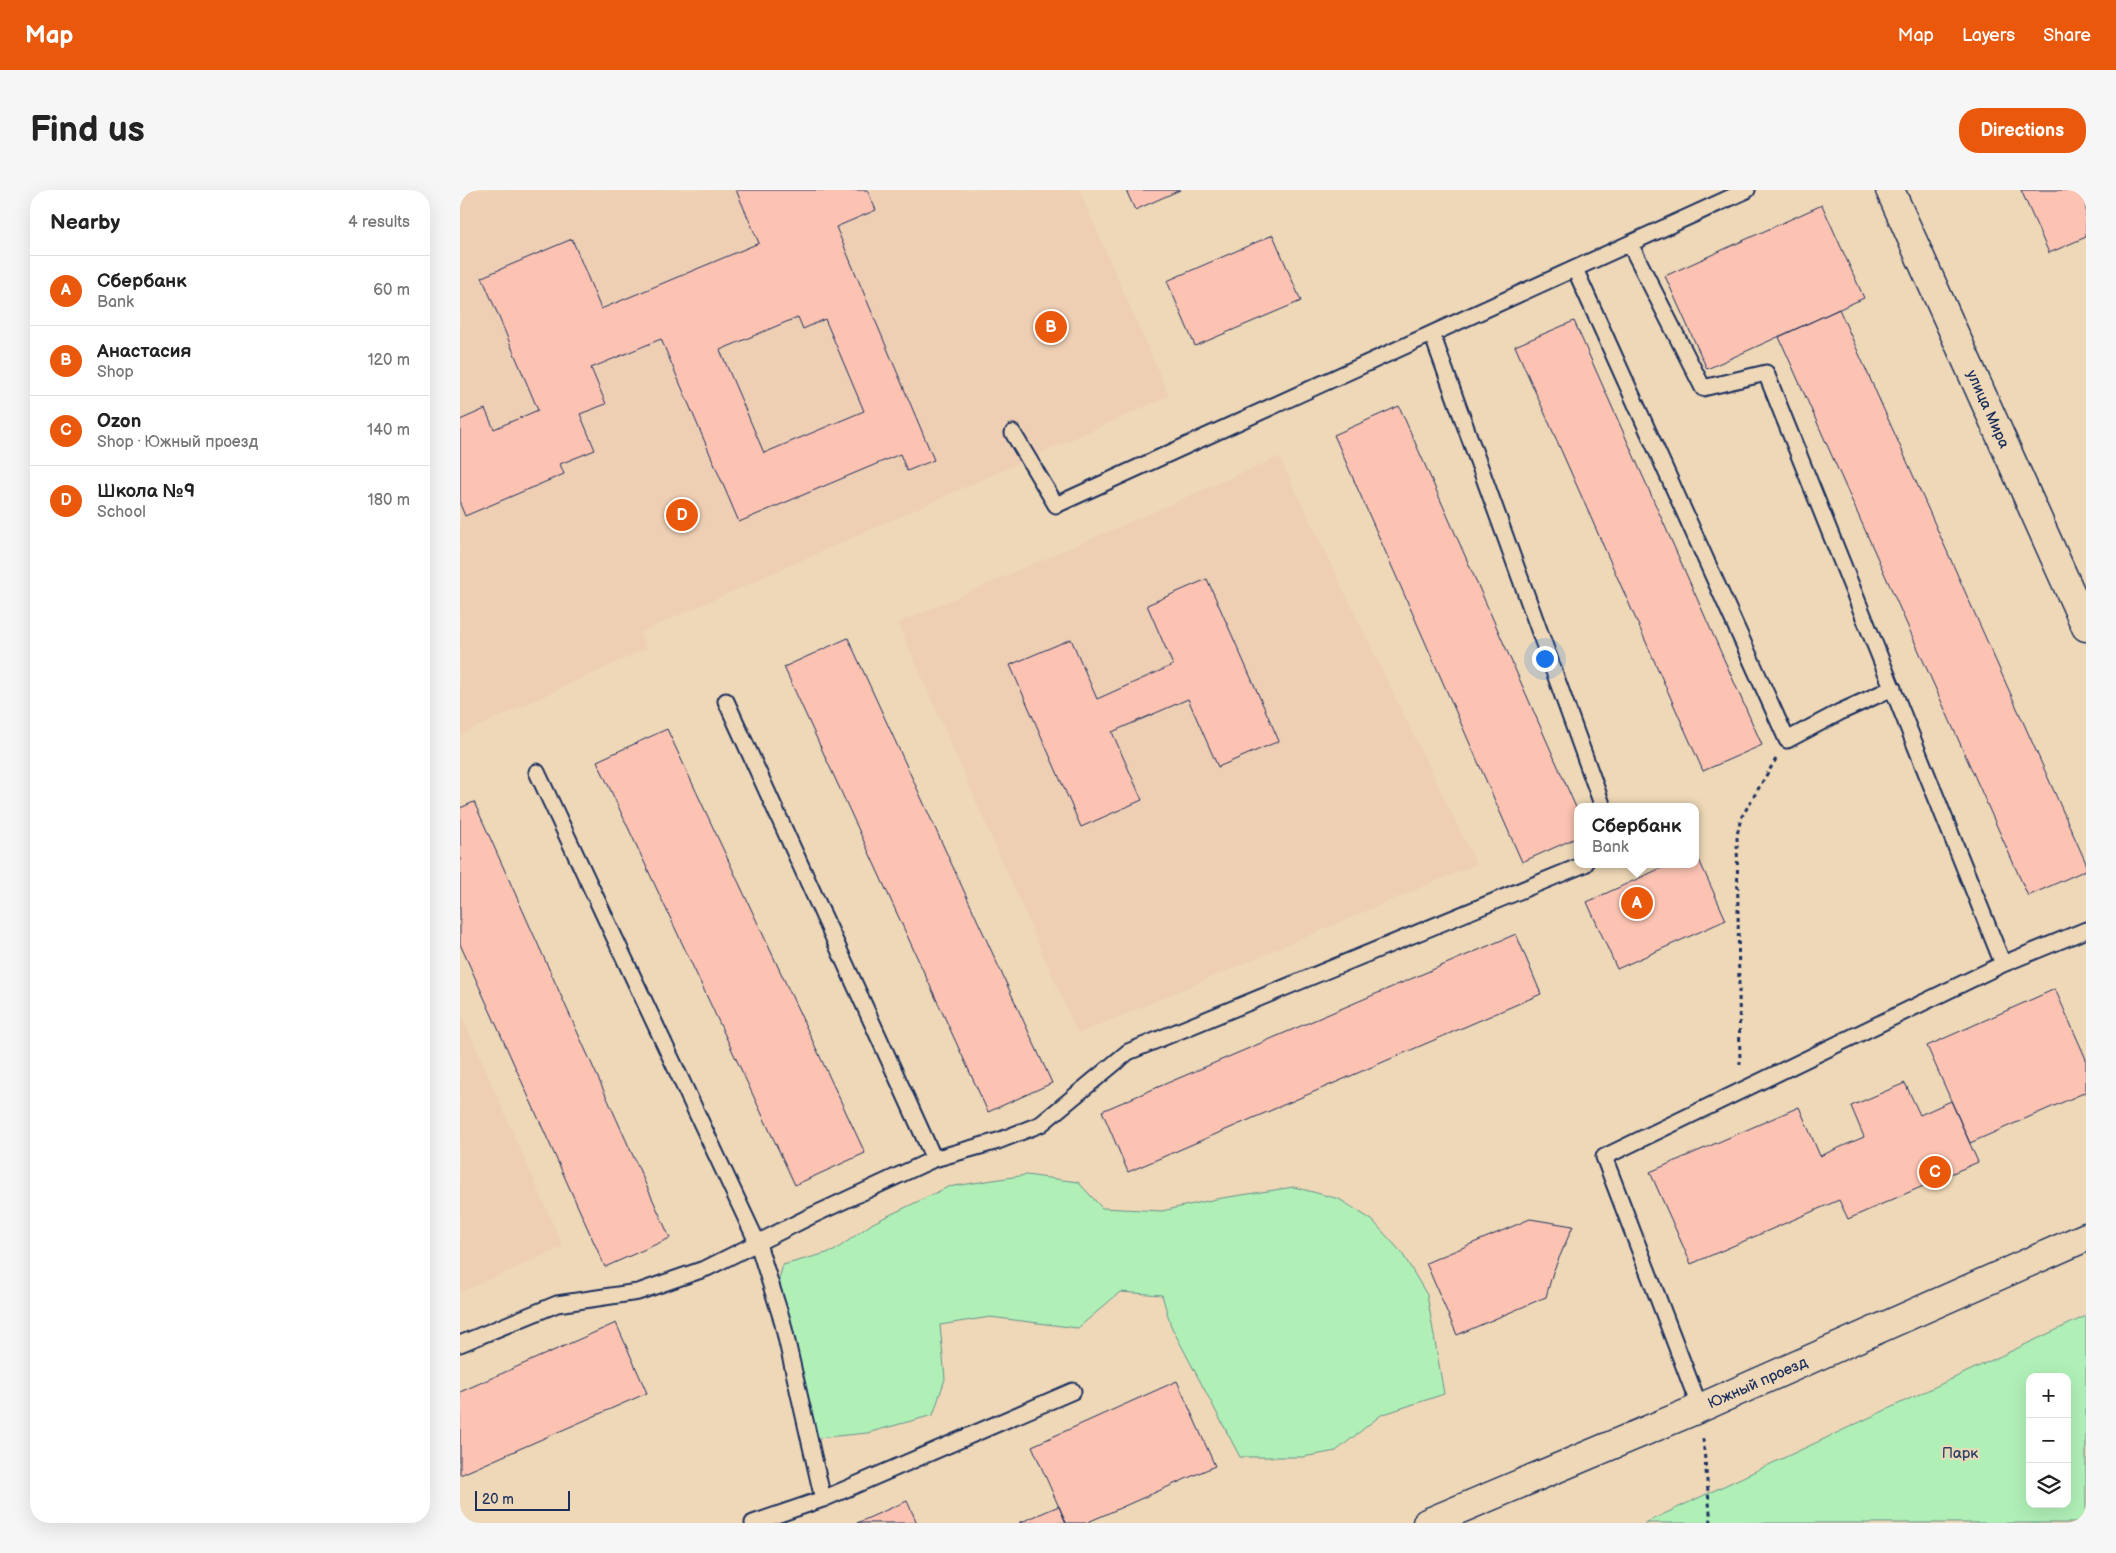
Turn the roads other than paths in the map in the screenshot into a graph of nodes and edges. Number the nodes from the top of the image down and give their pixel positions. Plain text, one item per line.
1 (1747, 190) edge
2 (1890, 190) edge
3 (1630, 244) junction
4 (1575, 269) junction
5 (1432, 334) junction
6 (1013, 433) dead end
7 (2086, 627) edge
8 (1893, 688) junction
9 (726, 701) dead end
10 (537, 772) dead end
11 (1602, 803) edge
12 (1575, 868) edge
13 (2086, 930) edge
14 (2003, 964) junction
15 (934, 1159) junction
16 (2086, 1237) edge
17 (758, 1244) junction
18 (460, 1344) edge
19 (1073, 1391) dead end
20 (1700, 1408) junction
21 (823, 1499) junction
22 (752, 1523) edge
23 (1427, 1523) edge

1 - 3 lane
2 - 7 street, улица Мира
3 - 4 lane
3 - 8 lane
4 - 5 lane
4 - 8 lane
5 - 6 lane
5 - 11 lane
8 - 14 lane
9 - 15 lane
10 - 17 lane
12 - 15 lane
13 - 14 lane
14 - 20 lane
15 - 17 lane
16 - 20 street, Южный проезд
17 - 18 lane
17 - 21 lane
19 - 21 lane
20 - 23 street, Южный проезд
21 - 22 lane

